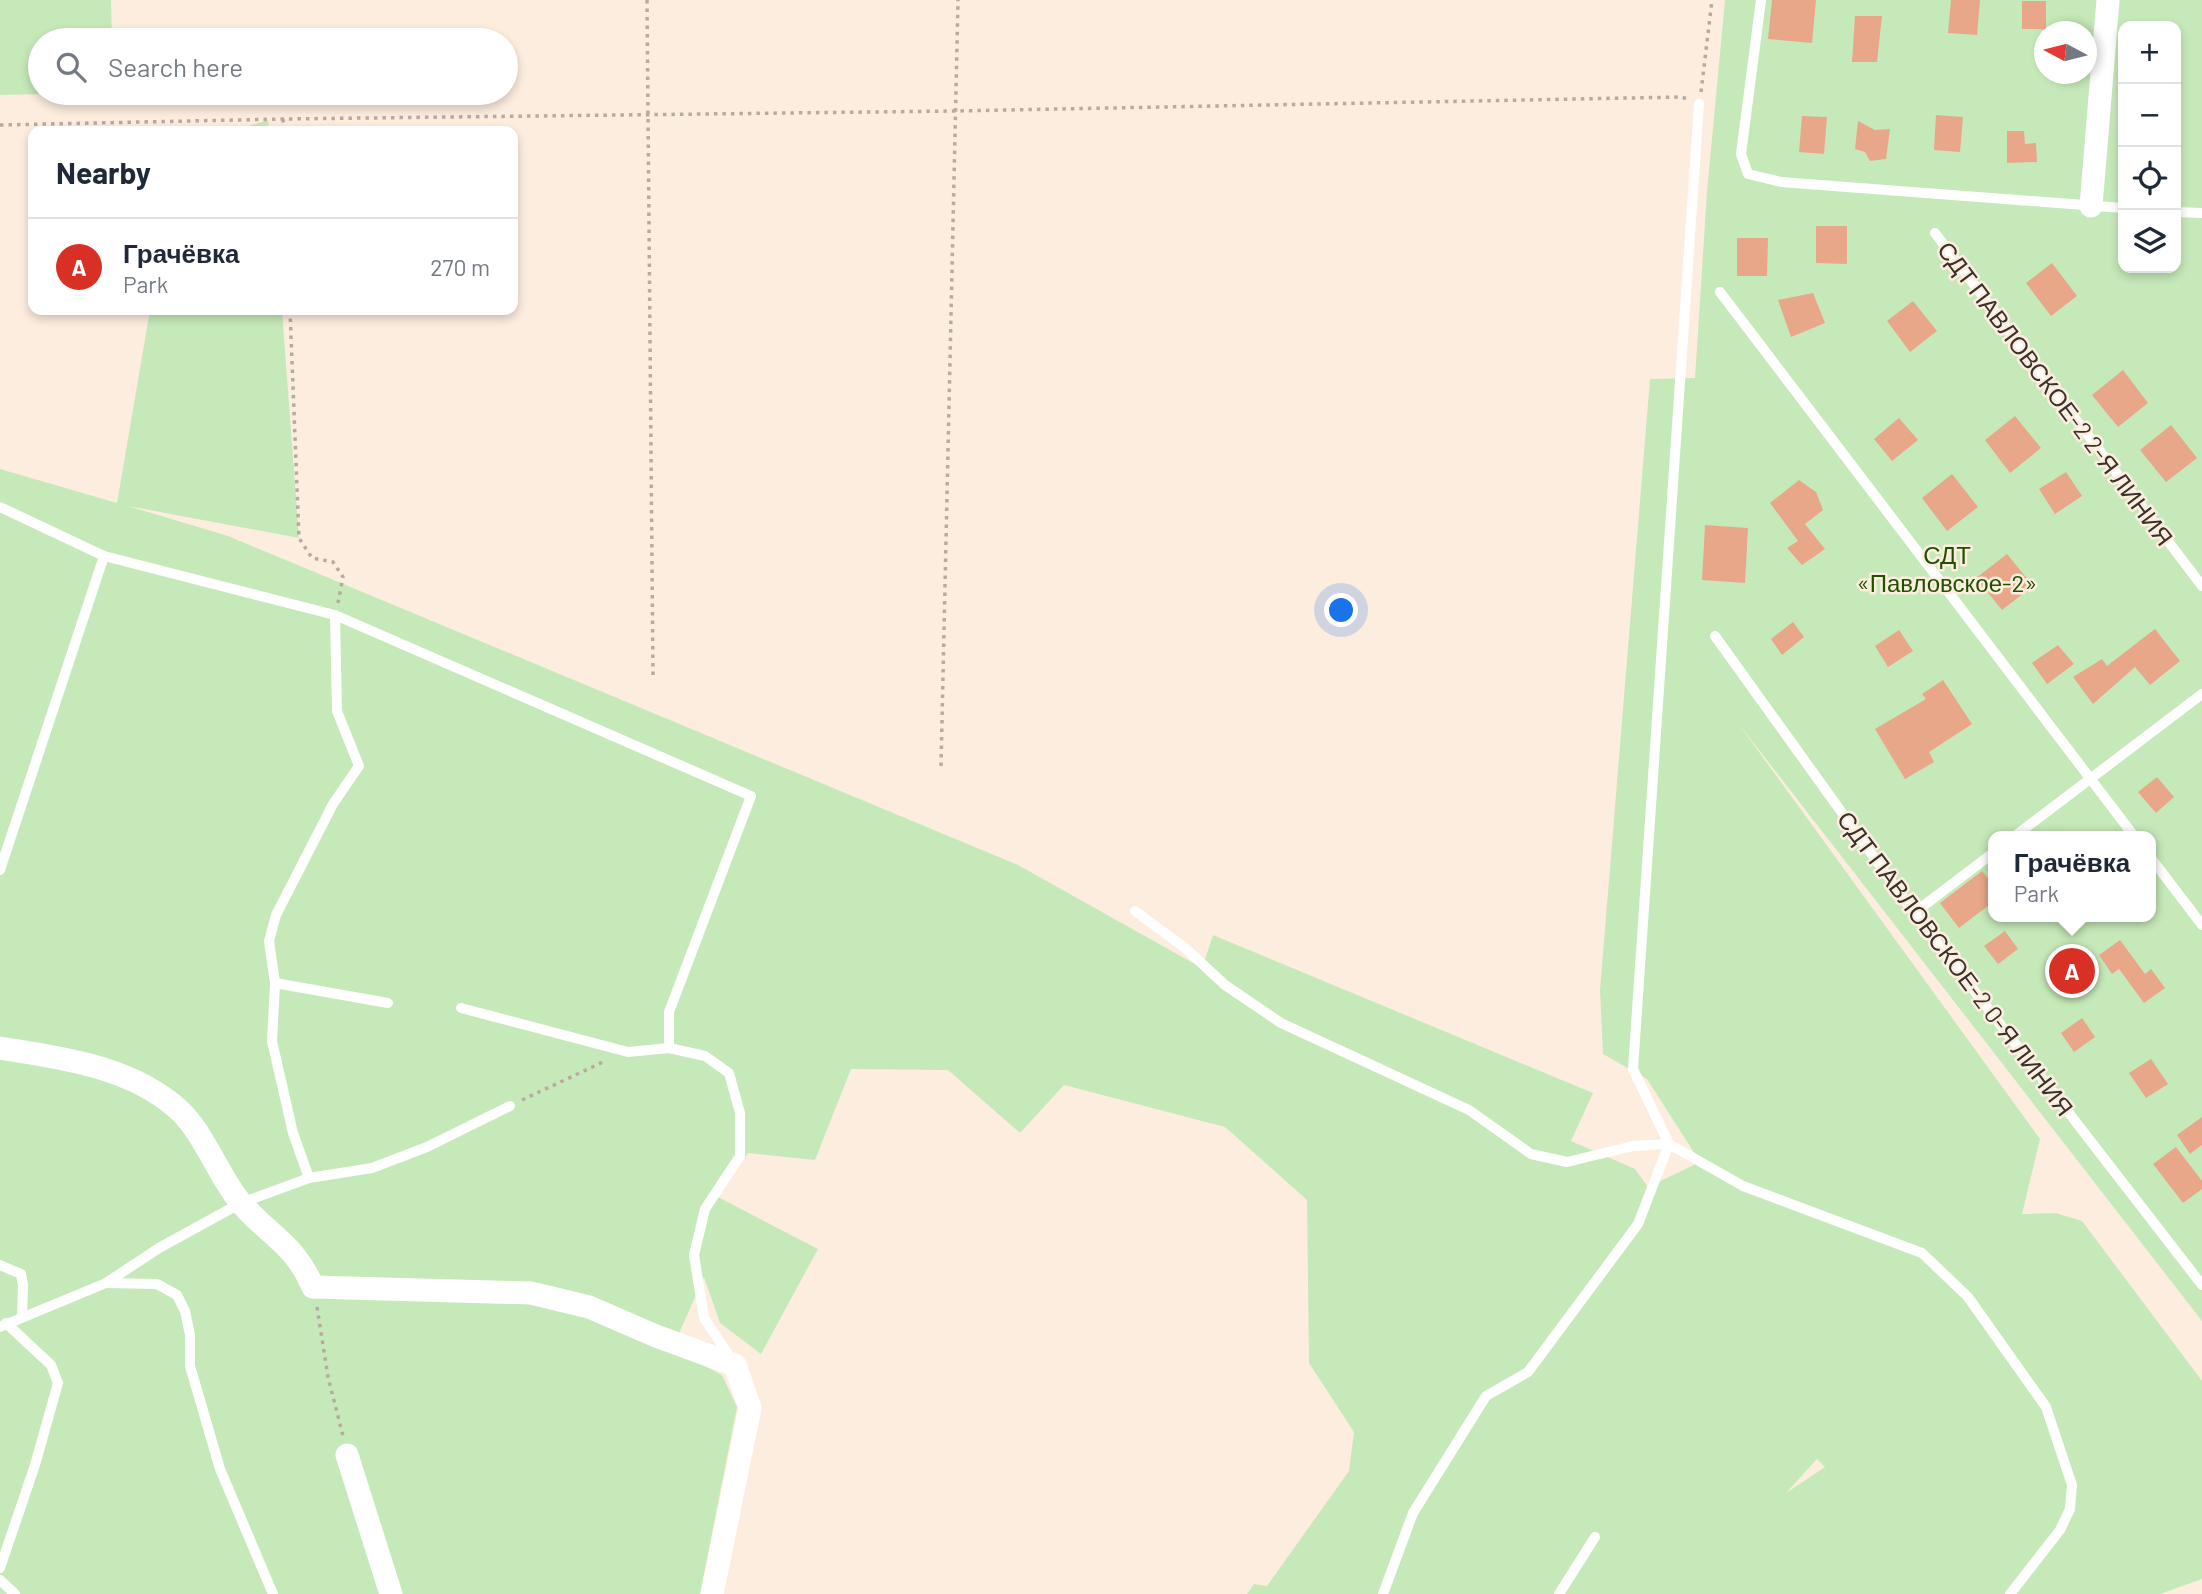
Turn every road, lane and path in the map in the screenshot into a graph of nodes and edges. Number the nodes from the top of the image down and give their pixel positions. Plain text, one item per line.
1 (646, 0) edge
2 (958, 0) edge
3 (1712, 0) edge
4 (1761, 0) edge
5 (2108, 0) edge
6 (1699, 104) junction
7 (955, 111) junction
8 (648, 115) junction
9 (283, 119) junction
10 (0, 125) edge
11 (284, 126) edge
12 (2091, 206) junction
13 (2118, 208) edge
14 (2181, 212) edge
15 (2202, 213) edge
16 (1936, 233) dead end
17 (1720, 292) dead end
18 (290, 315) edge
19 (0, 507) edge
20 (104, 556) junction
21 (2202, 586) edge
22 (335, 615) junction
23 (1715, 636) dead end
24 (653, 676) dead end
25 (2202, 694) edge
26 (941, 766) dead end
27 (2091, 779) junction
28 (2022, 831) edge
29 (2130, 831) edge
30 (1988, 857) edge
31 (2156, 865) edge
32 (0, 870) edge
33 (1135, 911) dead end
34 (1914, 913) junction
35 (2202, 925) edge
36 (275, 983) junction
37 (388, 1003) dead end
38 (461, 1008) dead end
39 (0, 1048) edge
40 (669, 1048) junction
41 (628, 1052) junction
42 (510, 1106) joint
43 (1669, 1144) junction
44 (309, 1178) junction
45 (241, 1203) junction
46 (0, 1265) edge
47 (106, 1283) junction
48 (2202, 1285) edge
49 (313, 1287) junction
50 (22, 1317) junction
51 (3, 1325) edge
52 (735, 1365) junction
53 (347, 1455) joint
54 (1595, 1537) dead end
55 (0, 1568) edge
56 (0, 1580) edge
57 (15, 1594) edge
58 (273, 1594) edge
59 (391, 1594) edge
60 (712, 1594) edge
61 (1383, 1594) edge
62 (1559, 1594) edge
63 (2010, 1594) edge

1 - 8 path
2 - 7 path
3 - 6 path
4 - 12 lane
5 - 12 street
6 - 7 path
6 - 43 lane
7 - 8 path
7 - 26 path
8 - 9 path
8 - 24 path
9 - 10 path
9 - 11 path
12 - 13 lane
14 - 15 lane
16 - 21 lane, СДТ ПАВЛОВСКОЕ-2 2-Я ЛИНИЯ
17 - 27 lane
18 - 22 path
19 - 20 lane
20 - 22 lane
20 - 32 lane
22 - 36 lane
22 - 40 lane
23 - 34 lane, СДТ ПАВЛОВСКОЕ-2 0-Я ЛИНИЯ
25 - 27 lane
27 - 28 lane
27 - 29 lane
30 - 34 lane
31 - 35 lane
33 - 43 lane
34 - 48 lane, СДТ ПАВЛОВСКОЕ-2 0-Я ЛИНИЯ
36 - 37 lane
36 - 44 lane
38 - 41 lane
39 - 45 street
40 - 41 lane
40 - 52 lane
41 - 42 path
42 - 44 lane
43 - 61 lane
43 - 63 lane
44 - 45 lane
45 - 47 lane
45 - 49 street
46 - 50 lane
47 - 50 lane
47 - 58 lane
49 - 52 street
49 - 53 path
50 - 51 lane
51 - 55 lane
52 - 60 street
53 - 59 street
54 - 62 lane
56 - 57 lane

